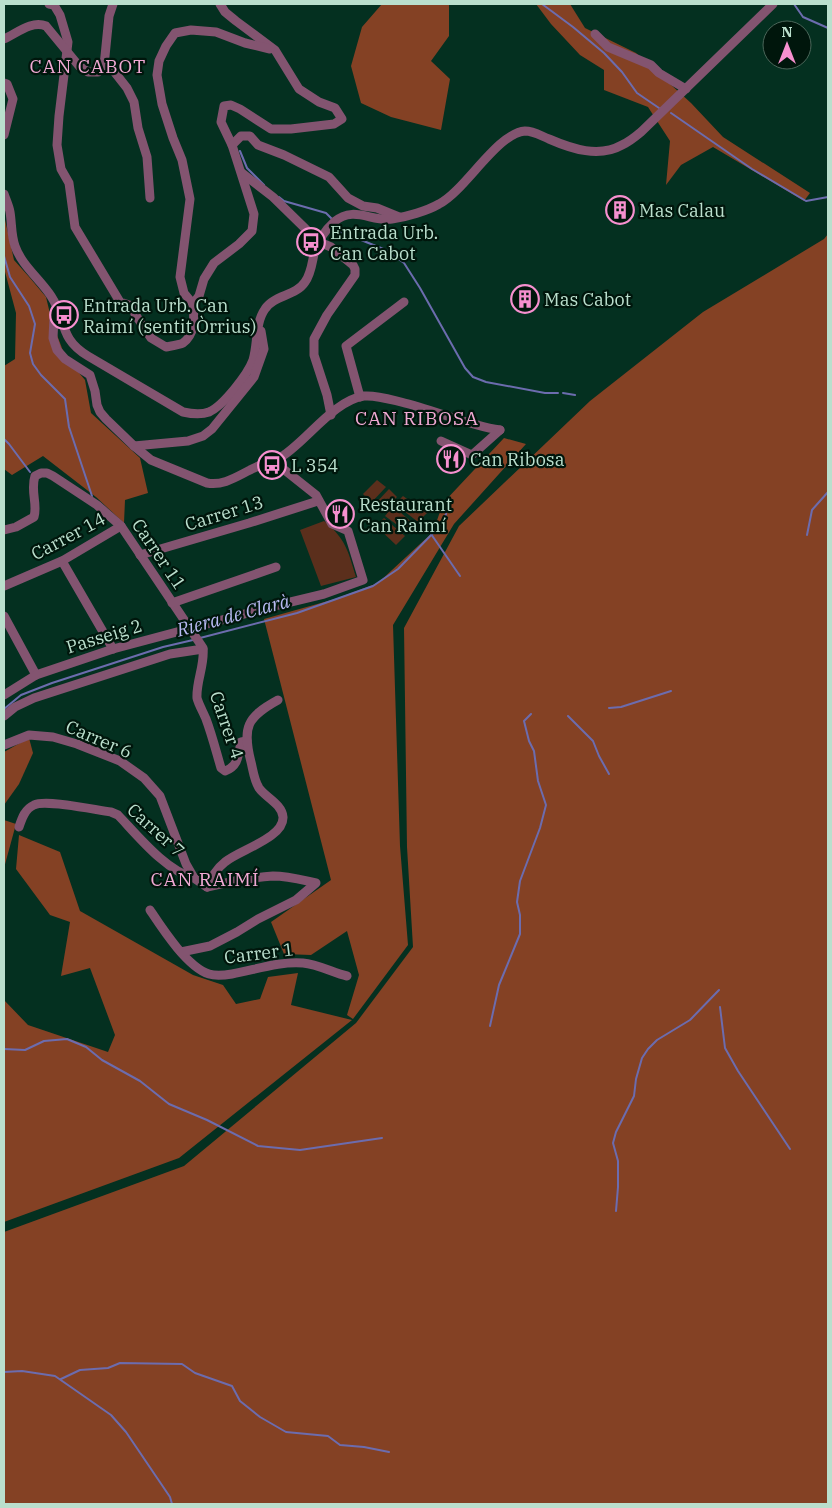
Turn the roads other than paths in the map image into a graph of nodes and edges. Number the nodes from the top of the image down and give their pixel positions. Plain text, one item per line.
1 (49, 4) edge
2 (113, 4) edge
3 (220, 4) edge
4 (773, 4) edge
5 (595, 34) dead end
6 (4, 39) edge
7 (66, 50) junction
8 (275, 50) junction
9 (105, 60) junction
10 (4, 83) edge
11 (686, 89) junction
12 (4, 136) edge
13 (232, 145) junction
14 (242, 172) junction
15 (4, 194) edge
16 (150, 198) dead end
17 (399, 217) junction
18 (319, 242) junction
19 (404, 302) dead end
20 (192, 304) junction
21 (57, 308) junction
22 (260, 323) junction
23 (360, 397) junction
24 (331, 415) junction
25 (441, 440) dead end
26 (134, 446) junction
27 (272, 460) junction
28 (318, 501) junction
29 (121, 526) junction
30 (4, 530) edge
31 (140, 555) junction
32 (62, 561) junction
33 (276, 567) dead end
34 (4, 586) edge
35 (172, 603) junction
36 (4, 616) edge
37 (189, 628) junction
38 (113, 649) junction
39 (203, 649) junction
40 (36, 675) junction
41 (4, 696) edge
42 (278, 700) dead end
43 (4, 716) edge
44 (247, 741) junction
45 (4, 745) edge
46 (19, 827) dead end
47 (194, 878) junction
48 (207, 887) junction
49 (150, 910) dead end
50 (181, 952) junction
51 (347, 976) dead end

1 - 7 street
2 - 9 street
3 - 8 street
4 - 11 street
5 - 11 street
6 - 7 street
7 - 9 street
7 - 20 street
8 - 13 street
8 - 20 street
9 - 16 street
10 - 12 street
11 - 17 street
13 - 14 street
13 - 17 street
14 - 18 street
14 - 20 street
15 - 21 street
17 - 18 street
18 - 22 street
18 - 24 street
19 - 23 street
21 - 22 street
21 - 26 street
22 - 26 street
23 - 24 street
23 - 25 street
24 - 27 street
26 - 27 street
27 - 28 street
28 - 31 street, Carrer 13
28 - 37 street, Passeig 2
29 - 30 street, Carrer 11
29 - 31 street, Carrer 11
29 - 32 street, Carrer 14
31 - 35 street, Carrer 11
32 - 34 street, Carrer 14
32 - 38 street
33 - 35 street
35 - 37 street, Carrer 11
36 - 40 street
37 - 38 street, Passeig 2
37 - 39 street, Carrer 11
38 - 40 street, Passeig 2
39 - 43 street
39 - 44 street, Carrer 4
40 - 41 street, Passeig 2
42 - 44 street
44 - 48 street
45 - 47 street, Carrer 6
46 - 47 street, Carrer 7
47 - 48 street, Carrer 6
48 - 50 street, Carrer 1
49 - 50 street, Carrer 1
50 - 51 street, Carrer 1

